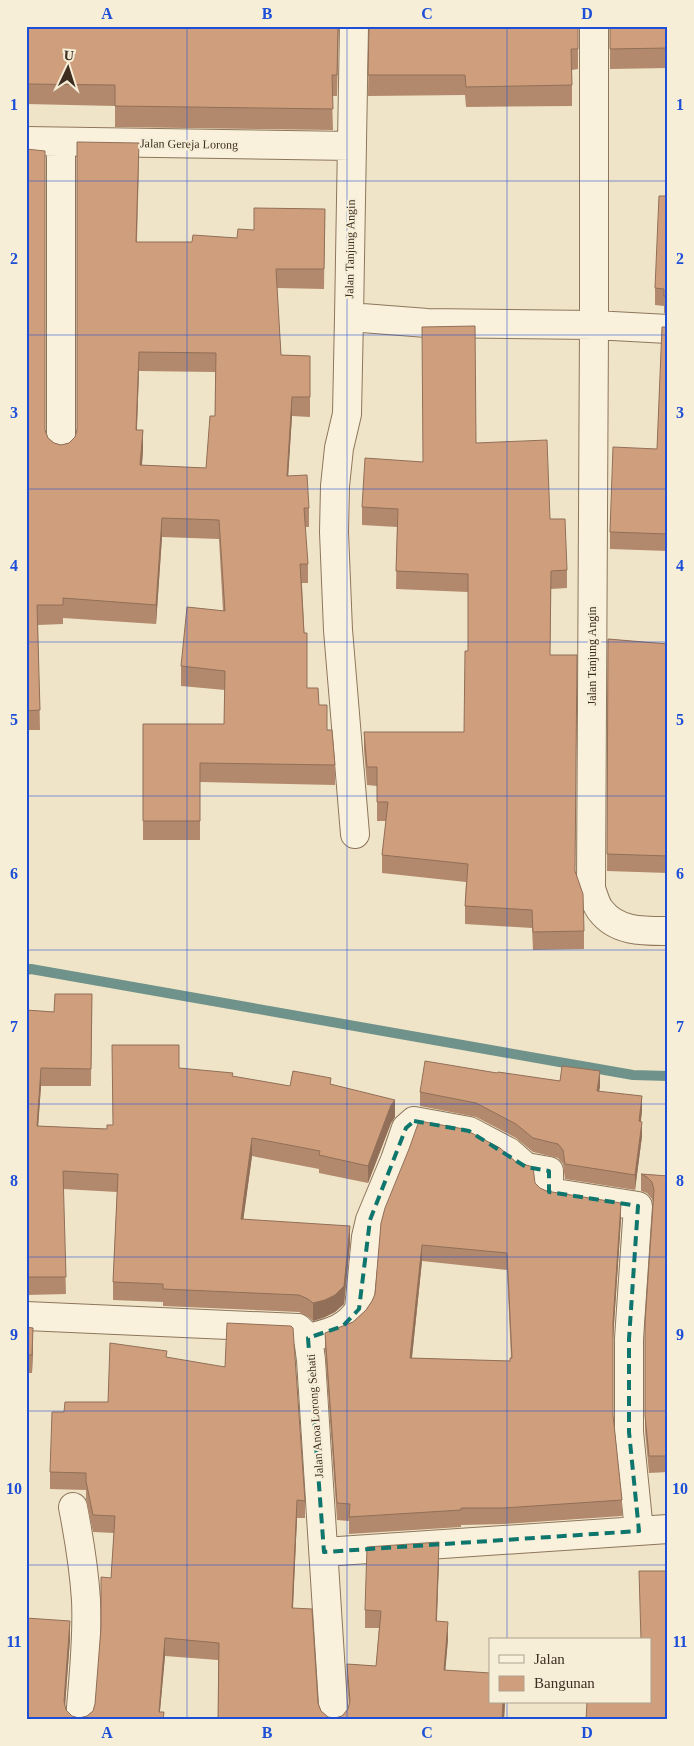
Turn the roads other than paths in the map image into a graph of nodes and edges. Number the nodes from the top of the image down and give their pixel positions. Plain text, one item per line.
1 (354, 26) edge
2 (594, 26) edge
3 (26, 141) edge
4 (61, 142) junction
5 (352, 146) junction
6 (349, 317) junction
7 (594, 326) junction
8 (668, 329) edge
9 (60, 450) edge
10 (355, 834) dead end
11 (668, 931) edge
12 (26, 1316) edge
13 (308, 1338) junction
14 (73, 1507) dead end
15 (668, 1529) edge
16 (639, 1531) junction
17 (324, 1552) junction
18 (80, 1720) edge
19 (334, 1720) edge

1 - 5 street, Jalan Tanjung Angin
2 - 7 street, Jalan Tanjung Angin
3 - 4 street, Jalan Gereja Lorong
4 - 5 street, Jalan Gereja Lorong
4 - 9 street
5 - 6 street, Jalan Tanjung Angin
6 - 7 street, Jalan Tanjung Angin
6 - 10 street
7 - 8 street, Jalan Tanjung Angin
7 - 11 street, Jalan Tanjung Angin
12 - 13 street, Jalan Anoa Lorong Sehati
13 - 16 street
13 - 17 street, Jalan Anoa Lorong Sehati
14 - 18 street
15 - 16 street
16 - 17 street
17 - 19 street, Jalan Anoa Lorong Sehati

